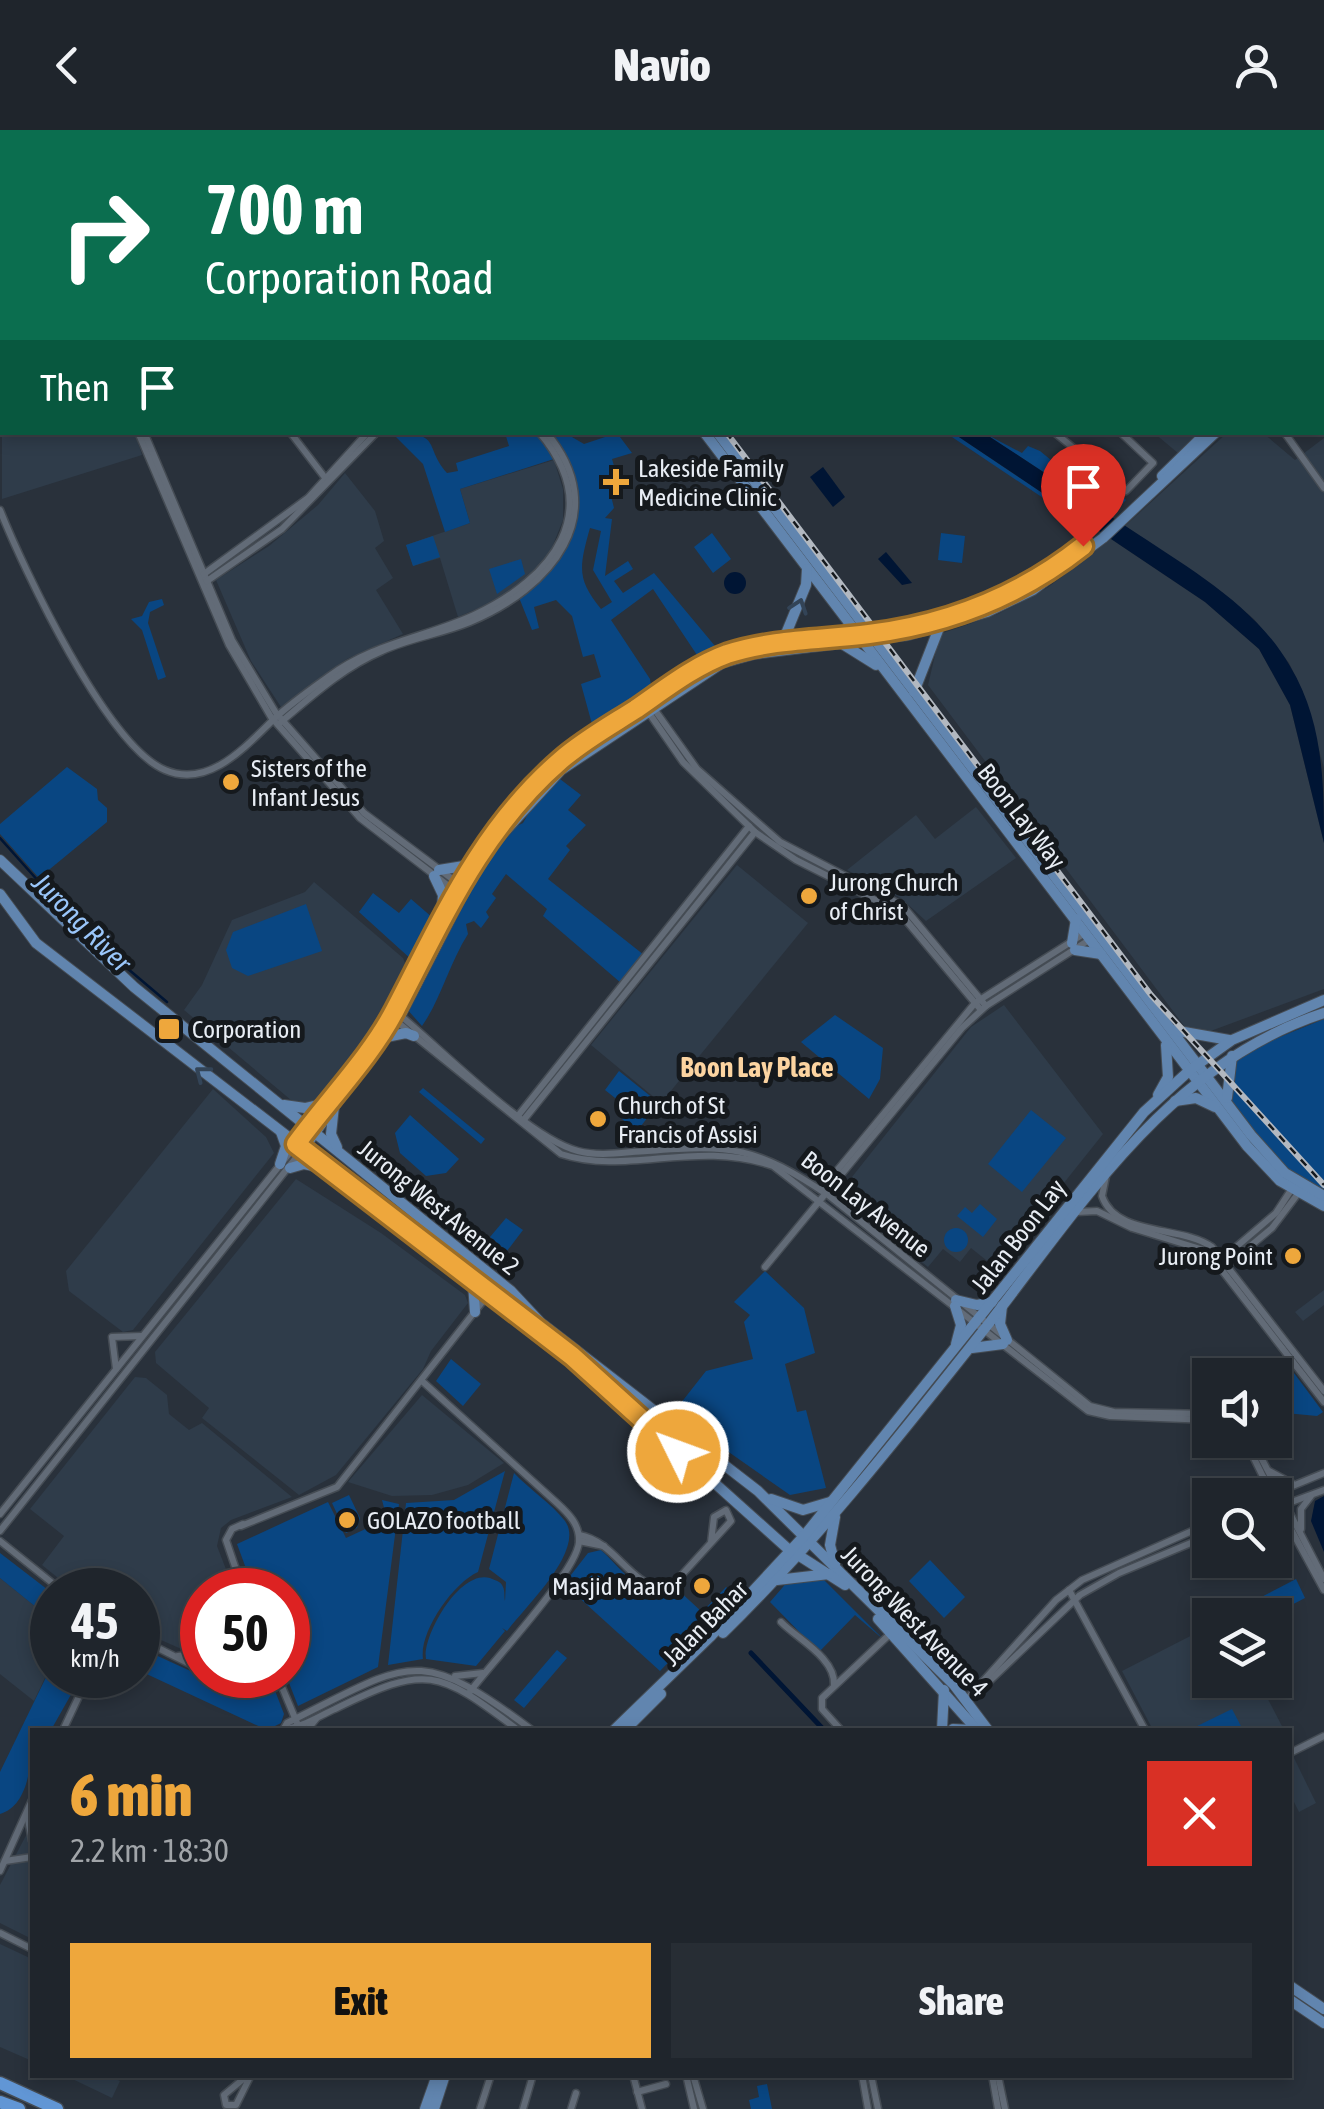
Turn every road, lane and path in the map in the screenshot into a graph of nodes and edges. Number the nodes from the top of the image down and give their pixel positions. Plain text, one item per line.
1 (142, 435) edge
2 (292, 435) edge
3 (366, 435) edge
4 (374, 435) edge
5 (544, 435) edge
6 (706, 435) edge
7 (719, 435) edge
8 (1058, 435) edge
9 (1124, 435) edge
10 (1204, 435) edge
11 (1213, 435) edge
12 (1286, 435) edge
13 (1179, 464) junction
14 (328, 481) junction
15 (1145, 484) junction
16 (1324, 488) edge
17 (0, 510) edge
18 (1118, 520) junction
19 (1101, 536) junction
20 (806, 568) junction
21 (202, 579) junction
22 (861, 620) junction
23 (942, 626) junction
24 (890, 631) junction
25 (868, 638) junction
26 (782, 642) junction
27 (843, 645) junction
28 (701, 670) junction
29 (888, 674) junction
30 (914, 692) junction
31 (647, 706) junction
32 (277, 721) junction
33 (755, 826) junction
34 (0, 860) edge
35 (470, 865) junction
36 (436, 873) junction
37 (459, 889) junction
38 (0, 894) edge
39 (440, 916) junction
40 (1076, 918) junction
41 (1092, 933) junction
42 (1074, 946) junction
43 (1102, 954) junction
44 (1324, 1000) edge
45 (981, 1005) junction
46 (1324, 1013) edge
47 (396, 1017) junction
48 (1167, 1032) junction
49 (414, 1036) junction
50 (385, 1038) junction
51 (1232, 1040) junction
52 (1232, 1056) junction
53 (1193, 1067) junction
54 (1202, 1077) junction
55 (1174, 1101) junction
56 (281, 1103) junction
57 (330, 1103) junction
58 (1151, 1106) junction
59 (1224, 1107) junction
60 (520, 1118) junction
61 (311, 1130) junction
62 (281, 1131) junction
63 (300, 1146) junction
64 (344, 1156) junction
65 (285, 1166) junction
66 (333, 1172) junction
67 (1106, 1175) junction
68 (1297, 1188) junction
69 (1324, 1196) edge
70 (821, 1198) junction
71 (1324, 1206) edge
72 (1076, 1212) junction
73 (1215, 1250) junction
74 (1234, 1250) junction
75 (1223, 1264) junction
76 (765, 1268) dead end
77 (472, 1282) junction
78 (500, 1283) junction
79 (491, 1296) junction
80 (956, 1304) junction
81 (997, 1304) junction
82 (506, 1309) junction
83 (478, 1311) junction
84 (982, 1324) junction
85 (143, 1336) junction
86 (1005, 1342) junction
87 (954, 1349) junction
88 (967, 1350) junction
89 (116, 1370) junction
90 (422, 1381) junction
91 (1324, 1390) edge
92 (1324, 1402) edge
93 (1192, 1416) edge
94 (1257, 1458) edge
95 (1265, 1473) junction
96 (1324, 1474) edge
97 (1264, 1478) edge
98 (1267, 1478) edge
99 (1295, 1485) junction
100 (1292, 1488) edge
101 (1324, 1490) edge
102 (758, 1491) junction
103 (1314, 1493) junction
104 (1292, 1498) edge
105 (834, 1506) junction
106 (0, 1514) edge
107 (1292, 1522) edge
108 (771, 1529) junction
109 (1192, 1531) edge
110 (1292, 1531) edge
111 (0, 1532) edge
112 (1303, 1536) junction
113 (579, 1538) junction
114 (808, 1539) junction
115 (0, 1541) edge
116 (711, 1542) junction
117 (1192, 1543) edge
118 (794, 1554) junction
119 (34, 1568) edge
120 (235, 1568) edge
121 (834, 1572) junction
122 (1324, 1578) edge
123 (777, 1580) junction
124 (762, 1582) junction
125 (1069, 1590) junction
126 (1324, 1590) edge
127 (1076, 1599) junction
128 (780, 1622) dead end
129 (891, 1633) junction
130 (160, 1648) edge
131 (177, 1656) junction
132 (180, 1656) edge
133 (180, 1658) edge
134 (484, 1673) junction
135 (454, 1676) junction
136 (837, 1683) junction
137 (978, 1685) junction
138 (948, 1687) junction
139 (471, 1689) junction
140 (79, 1698) edge
141 (286, 1698) edge
142 (965, 1706) junction
143 (643, 1708) junction
144 (297, 1725) edge
145 (65, 1728) edge
146 (516, 1728) edge
147 (529, 1728) edge
148 (617, 1728) edge
149 (628, 1728) edge
150 (839, 1728) edge
151 (949, 1728) edge
152 (950, 1728) edge
153 (974, 1728) edge
154 (986, 1728) edge
155 (1144, 1728) edge
156 (1324, 1736) edge
157 (1292, 1751) edge
158 (30, 1805) edge
159 (27, 1812) junction
160 (30, 1829) edge
161 (17, 1834) junction
162 (30, 1840) edge
163 (12, 1846) junction
164 (30, 1855) edge
165 (30, 1856) edge
166 (4, 1862) junction
167 (0, 1871) edge
168 (0, 1933) edge
169 (30, 1948) edge
170 (1292, 1987) edge
171 (1292, 2001) edge
172 (1324, 2009) edge
173 (1324, 2023) edge
174 (245, 2078) edge
175 (248, 2078) edge
176 (436, 2078) edge
177 (444, 2078) edge
178 (490, 2078) edge
179 (532, 2078) edge
180 (633, 2078) edge
181 (687, 2078) edge
182 (695, 2078) edge
183 (863, 2078) edge
184 (873, 2078) edge
185 (996, 2078) edge
186 (0, 2084) edge
187 (666, 2084) dead end
188 (637, 2092) junction
189 (576, 2093) dead end
190 (0, 2102) edge
191 (430, 2108) edge
192 (574, 2108) edge
193 (20, 2109) edge
194 (58, 2109) edge
195 (480, 2109) edge
196 (522, 2109) edge
197 (642, 2109) edge
198 (694, 2109) edge
199 (703, 2109) edge
200 (868, 2109) edge
201 (878, 2109) edge
202 (1002, 2109) edge

1 - 21 street
2 - 14 street
3 - 14 street
4 - 14 street
5 - 32 street
6 - 20 main road, Boon Lay Way
7 - 22 main road, Boon Lay Way
8 - 15 street
9 - 15 street
10 - 13 main road
11 - 13 main road
12 - 16 street
13 - 15 main road
13 - 18 main road
14 - 21 street
15 - 18 main road
17 - 32 street
18 - 19 main road
19 - 23 main road
19 - 24 main road
20 - 25 main road, Boon Lay Way
26 -> 20 main road
21 - 32 street
22 - 24 main road
22 - 25 main road, Boon Lay Way
23 - 25 main road
23 - 30 main road
24 - 25 main road
25 - 26 main road
25 - 27 main road
25 - 29 main road, Boon Lay Way
25 - 30 main road, Boon Lay Way
26 - 28 main road
27 - 28 main road
27 - 29 main road
28 - 31 main road
29 - 40 main road, Boon Lay Way
30 - 41 main road, Boon Lay Way
31 - 33 street
31 - 35 main road
31 - 37 main road
32 - 36 street
33 - 45 street
33 - 60 street
34 - 56 main road, Jurong West Avenue 2
35 - 36 main road
35 - 37 main road
36 - 37 street
36 - 39 main road
37 - 39 main road
37 - 47 main road
62 -> 38 main road, Jurong West Avenue 2
39 - 47 main road
40 - 41 main road, Boon Lay Way
40 - 42 main road
41 - 42 street
41 - 43 main road, Boon Lay Way
41 - 48 main road, Boon Lay Way
42 - 43 main road
42 - 45 street
43 - 48 main road, Boon Lay Way
44 - 51 main road, Jalan Boon Lay
45 - 70 street
46 - 52 main road, Jalan Boon Lay
47 - 49 street, Boon Lay Avenue
47 - 50 main road
47 - 57 main road
47 - 60 street, Boon Lay Avenue
48 - 51 main road
48 - 53 main road, Boon Lay Way
48 - 58 main road
49 - 50 main road
49 - 60 street, Boon Lay Avenue
50 - 57 main road
51 - 53 main road, Jalan Boon Lay
52 - 54 main road, Jalan Boon Lay
52 - 59 main road
53 - 54 main road, Boon Lay Way
53 - 58 main road, Jalan Boon Lay
54 - 55 main road, Jalan Boon Lay
54 - 59 main road, Boon Lay Way
55 - 59 main road
55 - 67 main road, Jalan Boon Lay
56 - 57 main road
56 - 61 main road, Jurong West Avenue 2
57 - 61 main road
57 - 64 main road
58 - 81 main road, Jalan Boon Lay
59 - 68 main road, Boon Lay Way
60 - 70 street, Boon Lay Avenue
61 - 63 main road
61 - 64 main road, Jurong West Avenue 2
62 - 63 main road, Jurong West Avenue 2
62 - 65 main road
63 - 65 street
63 - 66 main road, Jurong West Avenue 2
64 - 78 main road, Jurong West Avenue 2
65 - 66 main road
65 - 85 street
65 - 111 street
66 - 77 main road, Jurong West Avenue 2
67 - 72 main road, Jalan Boon Lay
67 - 73 street
68 - 69 main road, Boon Lay Way
68 - 71 main road, Boon Lay Way
68 - 74 street
68 - 75 street
70 - 76 street
70 - 80 street, Boon Lay Avenue
72 - 75 street
72 - 81 main road, Jalan Boon Lay
73 - 74 street
73 - 75 street
74 - 75 street
75 - 91 street
75 - 92 street
77 - 79 main road, Jurong West Avenue 2
77 - 83 main road
78 - 79 street
78 - 102 main road, Jurong West Avenue 2
79 - 82 main road, Jurong West Avenue 2
79 - 83 street
80 - 81 main road
80 - 84 street, Boon Lay Avenue
80 - 87 main road
81 - 84 main road, Jalan Boon Lay
81 - 86 main road
82 - 83 main road
82 - 108 main road, Jurong West Avenue 2
83 - 90 street
84 - 86 street, Boon Lay Avenue
84 - 87 main road, Jalan Boon Lay
84 - 88 main road, Jalan Boon Lay
85 - 89 street
85 - 89 street
86 - 88 main road
86 - 93 street, Boon Lay Avenue
87 - 105 main road, Jalan Boon Lay
88 - 105 main road, Jalan Boon Lay
89 - 106 street
90 - 113 street
90 - 120 street
94 - 95 street
95 - 97 street
95 - 98 street
95 - 99 street
96 - 99 street
99 - 100 street
101 - 103 street
102 - 105 main road
102 - 114 main road, Jurong West Avenue 2
103 - 104 street
103 - 112 street
105 - 114 main road, Jalan Boon Lay
105 - 121 main road
107 - 112 street
108 - 118 main road, Jurong West Avenue 2
108 - 124 main road
109 - 125 street
110 - 126 street
112 - 122 street
113 - 116 street
113 - 134 street
114 - 118 main road, Jalan Boon Lay
114 - 121 main road, Jurong West Avenue 4
115 - 119 street
116 - 116 street
117 - 127 street
118 - 121 main road, Jurong West Avenue 4
118 - 123 main road, Jalan Bahar
118 - 124 main road, Jalan Bahar
121 - 123 main road
121 - 129 main road, Jurong West Avenue 4
121 - 138 main road, Jurong West Avenue 4
123 - 143 main road, Jalan Bahar
124 - 143 main road, Jalan Bahar
125 - 127 street
125 - 137 street
127 - 142 street
127 - 155 street
128 - 136 street
129 - 136 street
129 - 138 main road, Jurong West Avenue 4
130 - 131 street
131 - 132 street
131 - 133 street
134 - 135 street
134 - 139 street
135 - 139 street
135 - 144 street
136 - 150 street
137 - 138 main road
137 - 142 street
138 - 142 main road, Jurong West Avenue 4
138 - 151 main road
139 - 144 street
139 - 146 street
139 - 147 street
140 - 145 street
141 - 144 street
142 - 152 street
142 - 153 main road, Jurong West Avenue 4
142 - 154 main road, Jurong West Avenue 4
143 - 148 main road, Jalan Bahar
143 - 149 main road, Jalan Bahar
156 - 157 street
158 - 159 street
159 - 160 street
159 - 161 street
161 - 162 street
161 - 163 street
163 - 164 street
163 - 166 street
165 - 166 street
166 - 167 street
168 - 169 street
170 - 172 main road
171 - 173 main road
174 - 175 street
176 - 191 main road
177 - 191 main road
178 - 195 street
179 - 196 street
180 - 188 street
181 - 198 street
182 - 199 street
183 - 200 street
184 - 201 street
185 - 202 street
186 - 194 highway
187 - 188 street
188 - 197 street
189 - 192 street
190 - 193 highway

